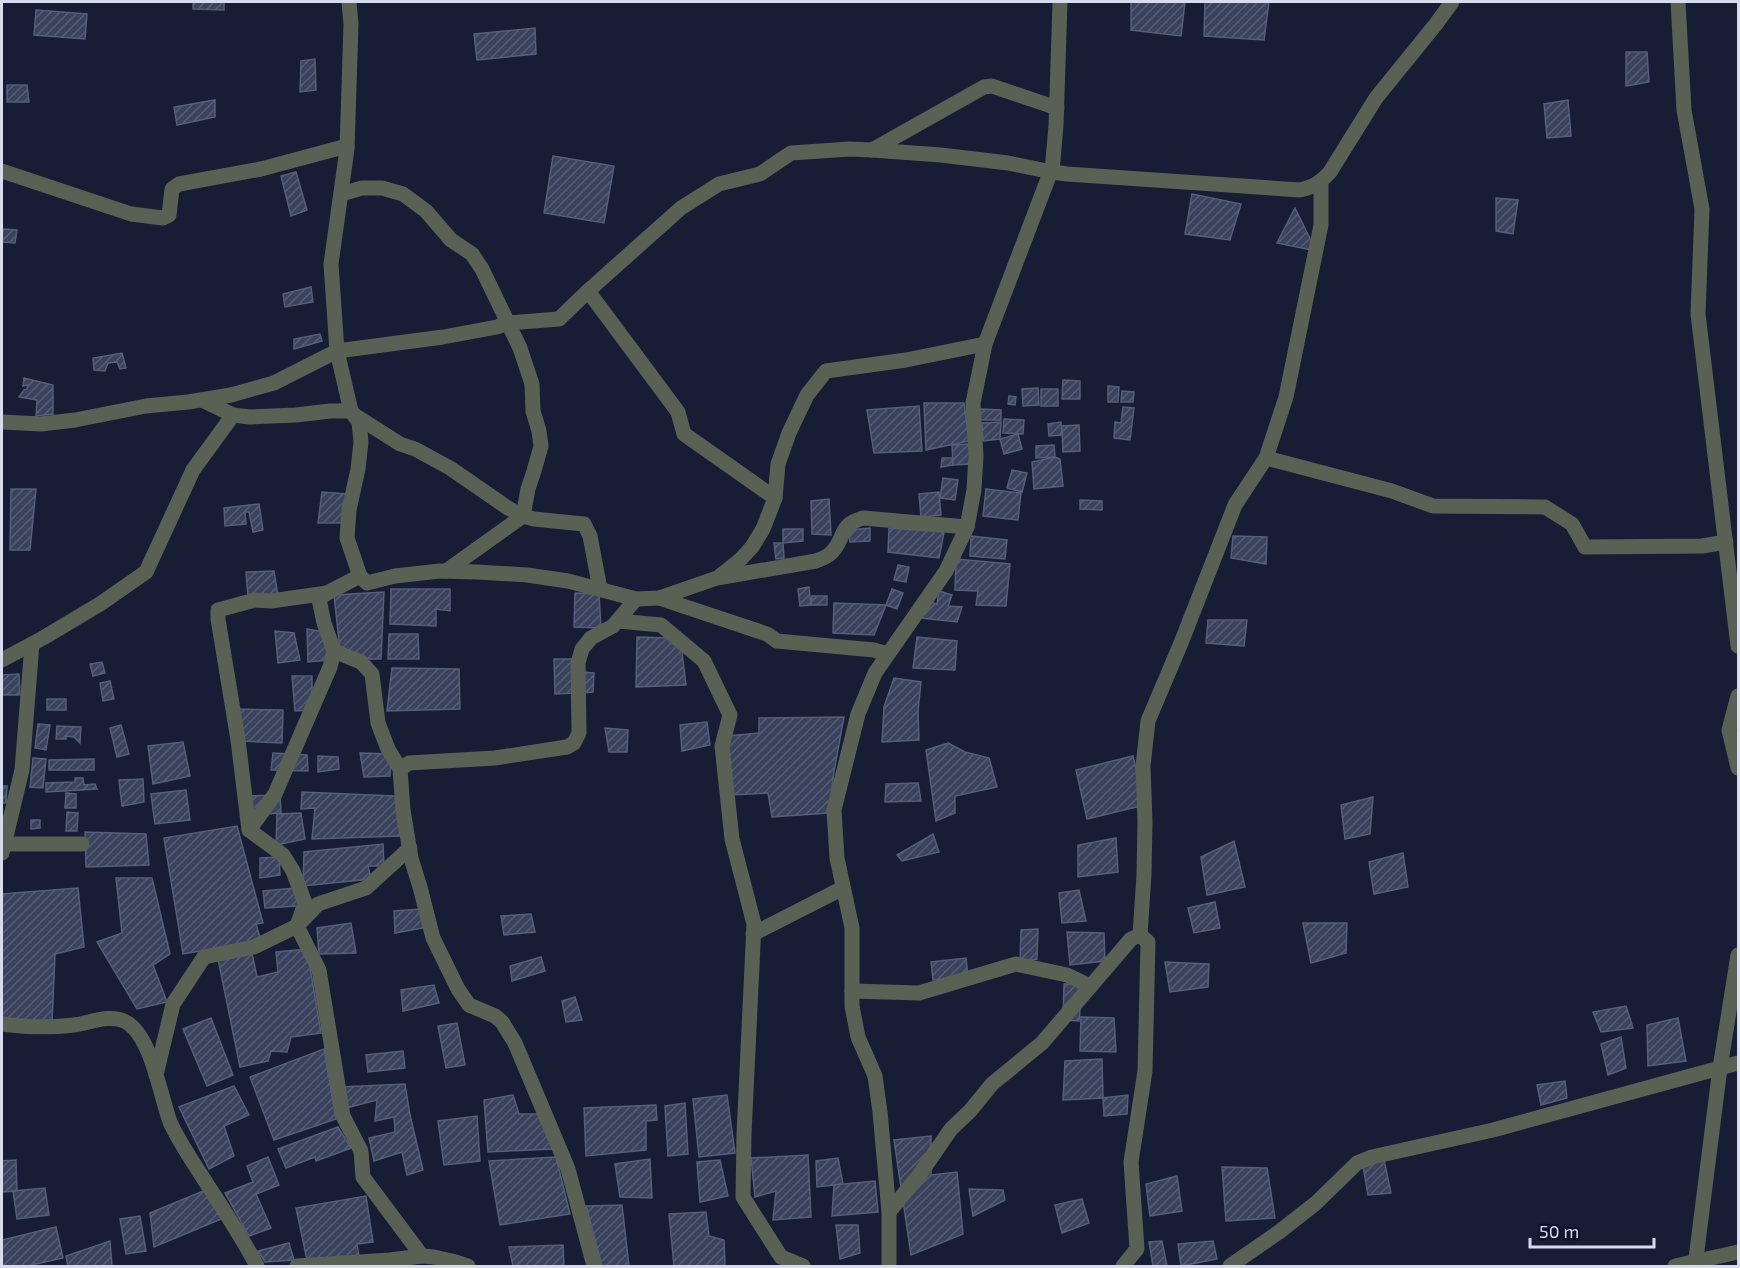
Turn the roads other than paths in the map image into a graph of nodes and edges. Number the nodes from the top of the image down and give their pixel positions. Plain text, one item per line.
1 (349, 2) edge
2 (1060, 2) edge
3 (1452, 2) edge
4 (1678, 2) edge
5 (1057, 108) junction
6 (347, 146) junction
7 (872, 150) junction
8 (2, 171) edge
9 (1052, 172) junction
10 (1322, 181) junction
11 (341, 194) junction
12 (588, 291) junction
13 (508, 323) junction
14 (985, 344) junction
15 (337, 351) junction
16 (202, 400) junction
17 (353, 413) junction
18 (232, 416) junction
19 (2, 422) edge
20 (1266, 458) junction
21 (775, 498) junction
22 (523, 516) junction
23 (967, 526) junction
24 (1726, 542) junction
25 (1702, 546) junction
26 (446, 572) junction
27 (1734, 573) edge
28 (360, 576) junction
29 (717, 578) junction
30 (600, 589) junction
31 (327, 593) junction
32 (659, 598) junction
33 (636, 599) junction
34 (619, 621) junction
35 (32, 644) junction
36 (1738, 646) edge
37 (334, 651) junction
38 (888, 654) junction
39 (2, 660) edge
40 (1738, 701) edge
41 (400, 768) junction
42 (1738, 768) edge
43 (249, 830) junction
44 (82, 844) dead end
45 (3, 848) edge
46 (410, 848) junction
47 (843, 888) junction
48 (297, 926) junction
49 (753, 934) junction
50 (1140, 935) junction
51 (1738, 955) edge
52 (1090, 986) junction
53 (852, 991) junction
54 (2, 1024) edge
55 (1738, 1064) edge
56 (1719, 1068) junction
57 (156, 1076) junction
58 (889, 1212) junction
59 (1137, 1249) junction
60 (1738, 1252) edge
61 (422, 1256) junction
62 (1695, 1264) edge
63 (257, 1266) edge
64 (297, 1266) edge
65 (468, 1266) edge
66 (593, 1266) edge
67 (803, 1266) edge
68 (889, 1266) edge
69 (1123, 1266) edge
70 (1138, 1266) edge
71 (1230, 1266) edge
72 (1675, 1266) edge

1 - 6 street
2 - 5 street
3 - 10 street
4 - 24 street
5 - 7 street
5 - 9 street
6 - 8 street
6 - 11 street
7 - 9 street
7 - 12 street
9 - 10 street
9 - 14 street
10 - 20 street
11 - 13 street
11 - 15 street
12 - 13 street
12 - 21 street
13 - 15 street
13 - 22 street
14 - 21 street
14 - 23 street
15 - 16 street
15 - 17 street
16 - 18 street
16 - 19 street
17 - 18 street
17 - 22 street
17 - 28 street
18 - 35 street
20 - 25 street
20 - 50 street
21 - 29 street
22 - 26 street
22 - 30 street
23 - 29 street
23 - 38 street
24 - 25 street
24 - 27 street
25 - 27 street
26 - 28 street
26 - 30 street
27 - 36 street
28 - 31 street
29 - 32 street
30 - 33 street
31 - 37 street
31 - 43 street
32 - 33 street
32 - 38 street
33 - 34 street
34 - 41 street
34 - 49 street
35 - 39 street
35 - 45 street
37 - 41 street
37 - 43 street
38 - 47 street
40 - 42 street
41 - 46 street
43 - 48 street
44 - 45 street
46 - 48 street
46 - 66 street
47 - 49 street
47 - 53 street
48 - 57 street
48 - 61 street
49 - 67 street
50 - 52 street
50 - 59 street
51 - 56 street
52 - 53 street
52 - 58 street
53 - 58 street
54 - 57 street
55 - 56 street
56 - 62 street
56 - 71 street
57 - 63 street
58 - 68 street
59 - 69 street
59 - 70 street
60 - 62 street
61 - 64 street
61 - 65 street
62 - 72 street

